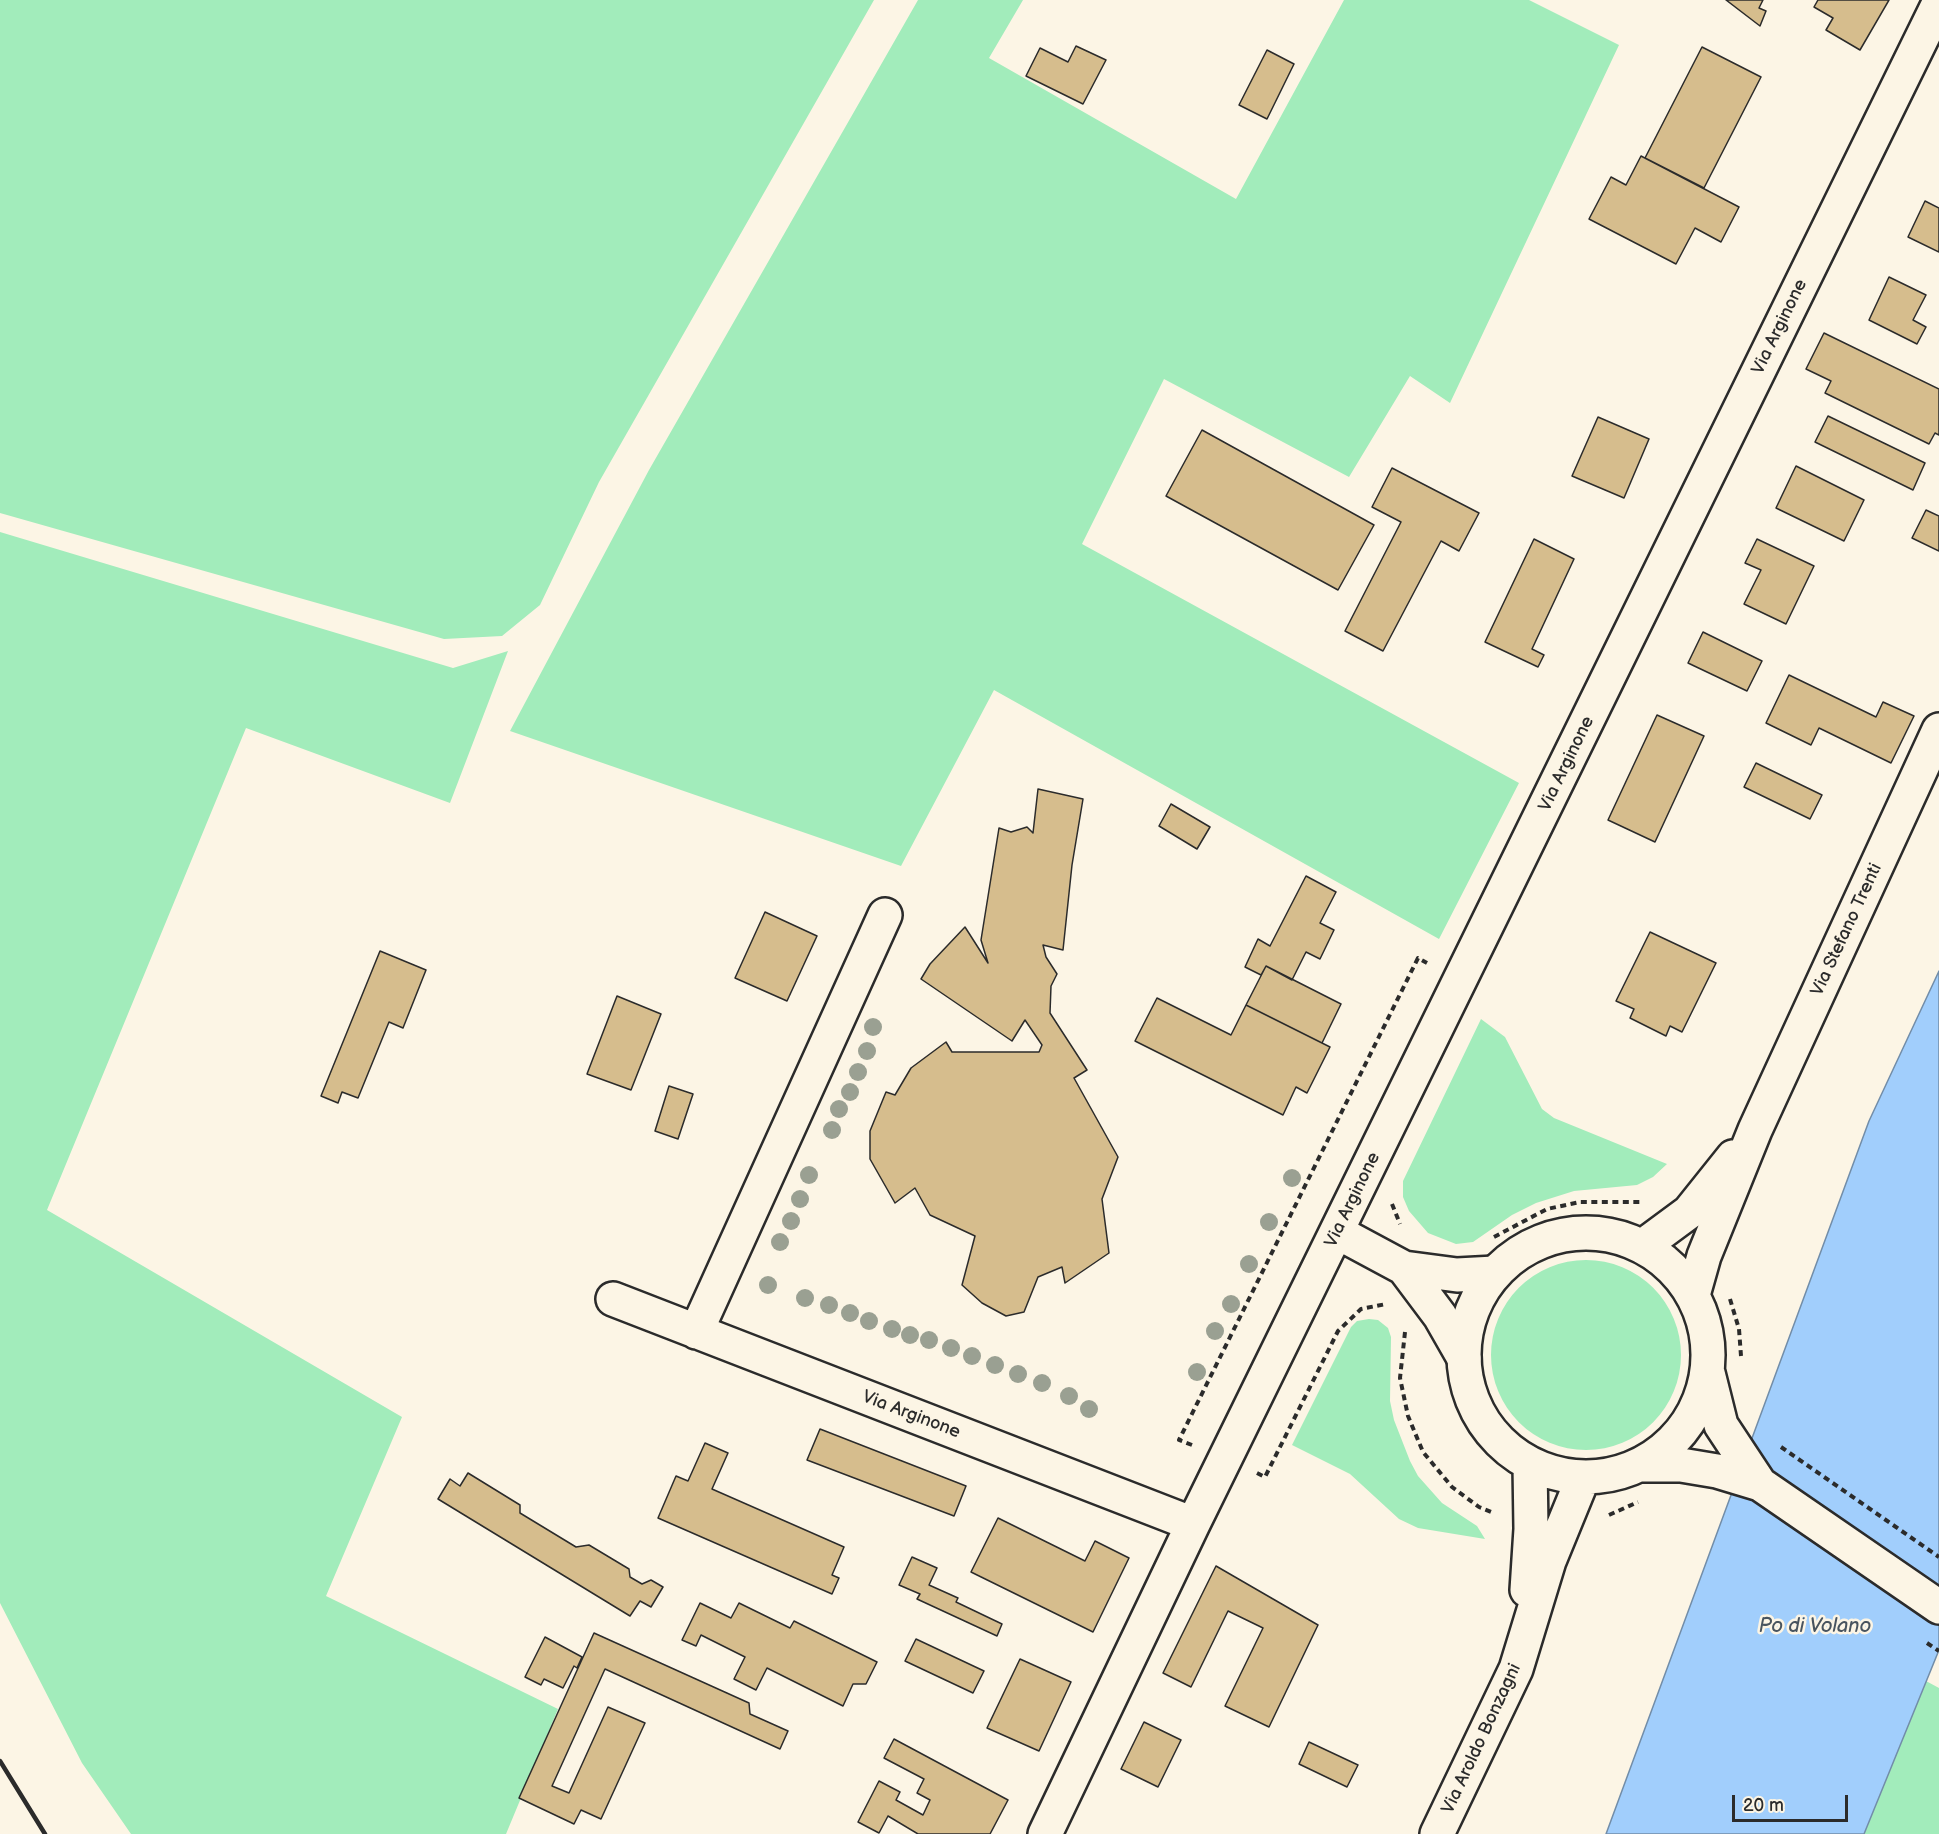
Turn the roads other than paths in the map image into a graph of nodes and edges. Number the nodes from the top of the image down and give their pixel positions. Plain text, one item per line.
1 (1939, 3) edge
2 (1939, 730) edge
3 (885, 915) dead end
4 (1755, 1130) junction
5 (1337, 1232) junction
6 (1643, 1246) junction
7 (1404, 1268) junction
8 (1495, 1273) junction
9 (1693, 1295) junction
10 (613, 1299) dead end
11 (696, 1332) junction
12 (1464, 1358) junction
13 (1708, 1371) junction
14 (1530, 1465) junction
15 (1643, 1465) junction
16 (1583, 1478) junction
17 (1760, 1484) junction
18 (1193, 1524) junction
19 (1939, 1607) edge
20 (1524, 1643) junction
21 (1045, 1834) edge
22 (1437, 1834) edge

1 - 5 street, Via Arginone
2 - 4 street, Via Stefano Trenti
3 - 11 street
4 - 6 street, Via Stefano Trenti
4 - 9 street, Via Stefano Trenti
5 - 7 street
5 - 18 street, Via Arginone
6 - 8 street
6 - 9 street
7 - 8 street
7 - 12 street
8 - 12 street
9 - 13 street
10 - 11 street, Via Arginone
11 - 18 street, Via Arginone
12 - 14 street
13 - 15 street
13 - 17 street
14 - 16 street
14 - 20 street, Via Aroldo Bonzagni
15 - 16 street
15 - 17 street
16 - 20 street, Via Aroldo Bonzagni
17 - 19 street
18 - 21 street, Via Arginone
20 - 22 street, Via Aroldo Bonzagni

